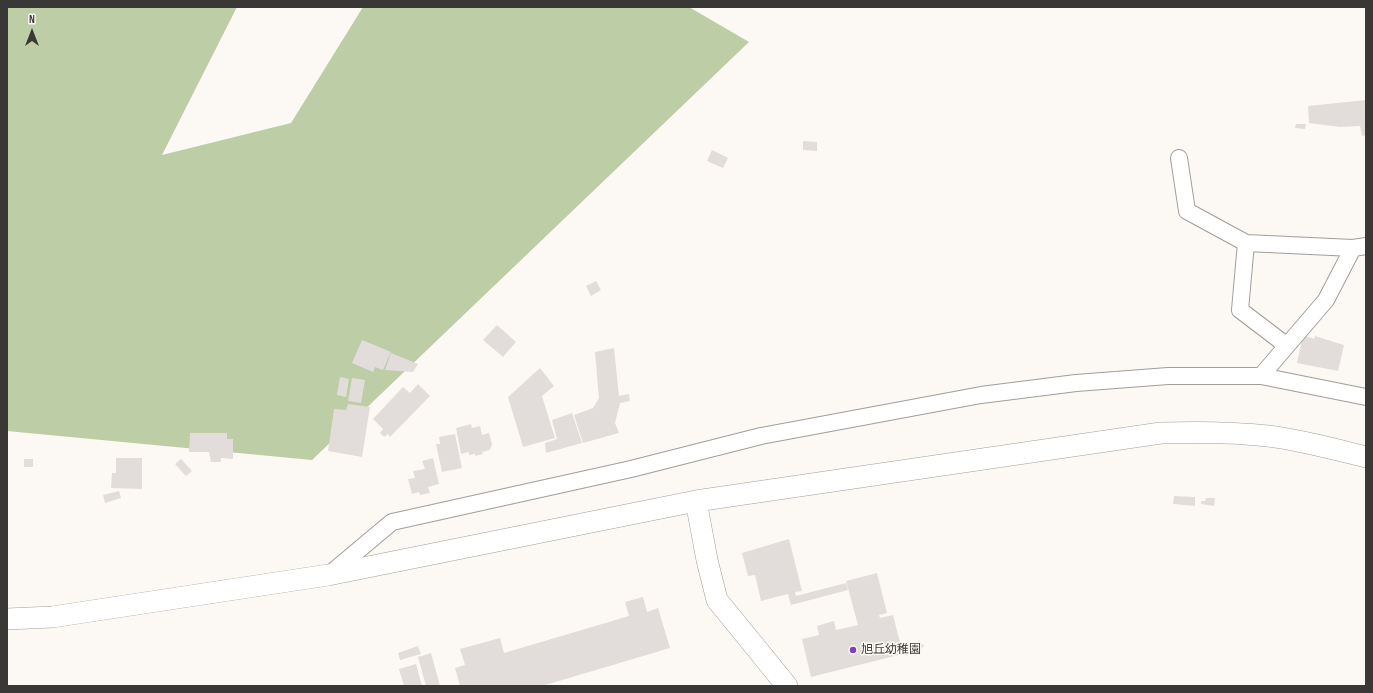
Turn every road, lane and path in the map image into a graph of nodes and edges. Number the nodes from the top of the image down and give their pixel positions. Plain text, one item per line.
1 (1179, 158) dead end
2 (1246, 243) junction
3 (1360, 247) edge
4 (1286, 345) junction
5 (1260, 376) junction
6 (1366, 397) edge
7 (1366, 457) edge
8 (696, 501) junction
9 (328, 575) junction
10 (7, 619) edge
11 (787, 686) edge

1 - 2 street
2 - 3 street
2 - 4 street
3 - 4 street
4 - 5 street
5 - 6 street
5 - 9 street
7 - 8 street
8 - 9 street
8 - 11 street
9 - 10 street

